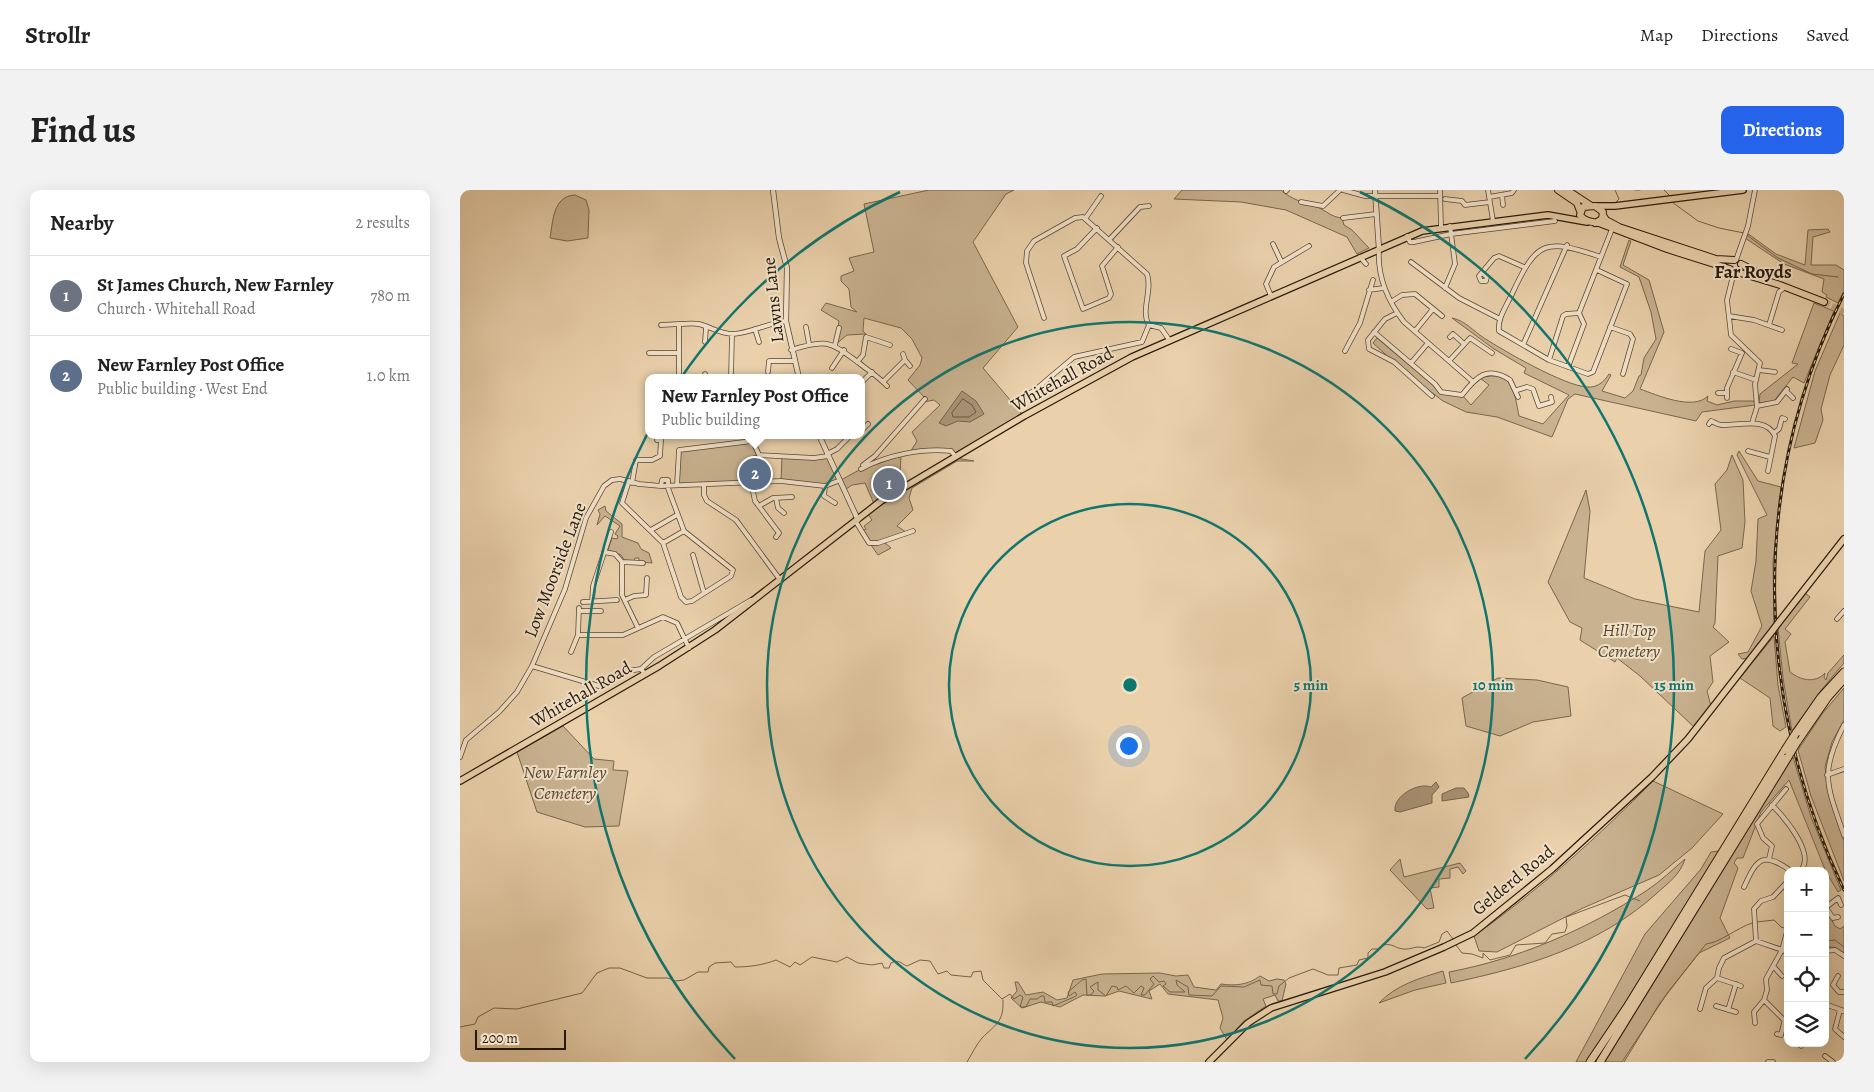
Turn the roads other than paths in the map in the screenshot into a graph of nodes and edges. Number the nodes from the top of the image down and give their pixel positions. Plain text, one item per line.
1 (773, 190) edge
2 (1342, 190) edge
3 (1384, 190) edge
4 (1394, 190) edge
5 (1403, 190) edge
6 (1412, 190) edge
7 (1422, 190) edge
8 (1431, 190) edge
9 (1440, 190) edge
10 (1488, 190) edge
11 (1514, 190) edge
12 (1558, 190) edge
13 (1567, 190) edge
14 (1743, 190) edge
15 (1755, 190) edge
16 (1699, 192) edge
17 (1375, 193) edge
18 (1394, 195) junction
19 (1404, 195) junction
20 (1413, 195) junction
21 (1422, 195) junction
22 (1502, 195) junction
23 (1101, 196) dead end
24 (1384, 196) junction
25 (1431, 196) junction
26 (1440, 196) junction
27 (1445, 199) dead end
28 (1490, 199) junction
29 (1301, 202) dead end
30 (1465, 205) junction
31 (1148, 206) dead end
32 (1503, 206) dead end
33 (1593, 206) junction
34 (1615, 206) junction
35 (1466, 210) dead end
36 (1580, 211) junction
37 (1376, 214) junction
38 (1603, 215) junction
39 (1569, 217) junction
40 (1344, 218) dead end
41 (1085, 219) junction
42 (1548, 219) junction
43 (1496, 220) junction
44 (1555, 221) dead end
45 (1481, 222) junction
46 (1592, 222) junction
47 (1450, 226) junction
48 (1441, 227) junction
49 (1096, 228) junction
50 (1500, 228) junction
51 (1612, 229) junction
52 (1482, 230) junction
53 (1451, 234) junction
54 (1407, 236) junction
55 (1109, 240) junction
56 (1272, 244) dead end
57 (1567, 245) junction
58 (1309, 246) dead end
59 (1118, 247) junction
60 (1379, 249) junction
61 (1602, 256) junction
62 (1360, 257) junction
63 (1281, 261) junction
64 (1737, 261) junction
65 (1411, 262) dead end
66 (1366, 264) dead end
67 (1524, 267) junction
68 (1597, 270) junction
69 (1734, 271) junction
70 (1483, 274) dead end
71 (1372, 280) dead end
72 (1786, 287) junction
73 (1384, 288) junction
74 (1445, 288) junction
75 (1369, 290) junction
76 (1111, 294) junction
77 (1118, 296) dead end
78 (1271, 296) junction
79 (1391, 302) junction
80 (1434, 309) junction
81 (1397, 313) junction
82 (1579, 314) junction
83 (1442, 316) dead end
84 (1729, 316) junction
85 (1044, 318) dead end
86 (1500, 319) junction
87 (786, 321) junction
88 (679, 324) junction
89 (661, 325) dead end
90 (1769, 325) junction
91 (1149, 326) junction
92 (1610, 327) junction
93 (706, 328) junction
94 (808, 328) dead end
95 (839, 328) dead end
96 (755, 329) junction
97 (1782, 330) dead end
98 (1415, 331) junction
99 (1374, 332) junction
100 (732, 334) junction
101 (1452, 335) dead end
102 (1170, 341) junction
103 (705, 342) dead end
104 (759, 342) dead end
105 (1463, 343) junction
106 (809, 344) junction
107 (1428, 344) junction
108 (835, 345) junction
109 (890, 345) dead end
110 (1523, 345) junction
111 (1732, 348) dead end
112 (792, 350) junction
113 (844, 350) junction
114 (1345, 350) dead end
115 (649, 353) dead end
116 (679, 353) junction
117 (1492, 353) dead end
118 (903, 354) dead end
119 (905, 360) junction
120 (1549, 360) junction
121 (795, 361) junction
122 (1449, 361) junction
123 (857, 362) junction
124 (1411, 363) junction
125 (910, 366) dead end
126 (1568, 367) junction
127 (832, 368) dead end
128 (1759, 370) junction
129 (768, 372) dead end
130 (872, 372) junction
131 (1733, 372) junction
132 (1775, 372) dead end
133 (679, 374) edge
134 (731, 374) edge
135 (798, 374) edge
136 (1624, 374) dead end
137 (865, 379) edge
138 (1756, 380) junction
139 (1472, 381) junction
140 (883, 382) junction
141 (887, 386) dead end
142 (1516, 390) junction
143 (1718, 393) dead end
144 (1432, 396) dead end
145 (1518, 397) dead end
146 (1551, 397) dead end
147 (1022, 398) dead end
148 (1793, 398) dead end
149 (925, 399) dead end
150 (1757, 406) junction
151 (1785, 419) dead end
152 (1752, 423) junction
153 (868, 424) dead end
154 (1709, 424) dead end
155 (1723, 425) junction
156 (865, 427) edge
157 (1724, 430) dead end
158 (1774, 433) junction
159 (821, 439) edge
160 (847, 439) edge
161 (656, 440) dead end
162 (752, 441) joint
163 (1748, 451) dead end
164 (759, 455) junction
165 (827, 455) junction
166 (956, 457) junction
167 (1770, 457) junction
168 (1768, 471) dead end
169 (631, 482) junction
170 (751, 482) junction
171 (758, 482) junction
172 (838, 482) junction
173 (677, 485) junction
174 (704, 485) junction
175 (668, 486) junction
176 (825, 486) junction
177 (792, 497) dead end
178 (776, 498) junction
179 (835, 503) dead end
180 (759, 506) junction
181 (784, 513) dead end
182 (678, 515) junction
183 (857, 521) junction
184 (651, 530) junction
185 (684, 531) junction
186 (913, 531) dead end
187 (610, 532) dead end
188 (776, 537) dead end
189 (1844, 539) edge
190 (663, 543) junction
191 (604, 552) junction
192 (693, 555) dead end
193 (622, 562) junction
194 (643, 562) dead end
195 (645, 581) dead end
196 (781, 581) junction
197 (704, 593) junction
198 (646, 595) junction
199 (653, 595) dead end
200 (760, 597) junction
201 (617, 600) dead end
202 (625, 600) junction
203 (583, 602) dead end
204 (592, 602) junction
205 (601, 611) dead end
206 (1844, 611) edge
207 (1837, 619) dead end
208 (711, 624) junction
209 (638, 628) junction
210 (715, 630) junction
211 (578, 635) junction
212 (685, 639) junction
213 (689, 648) junction
214 (571, 652) dead end
215 (532, 666) junction
216 (1844, 667) edge
217 (643, 671) junction
218 (1844, 672) edge
219 (1844, 679) edge
220 (1844, 684) edge
221 (1830, 686) junction
222 (1844, 725) edge
223 (1806, 729) junction
224 (462, 747) edge
225 (1786, 754) junction
226 (460, 757) edge
227 (1844, 769) edge
228 (1827, 774) junction
229 (460, 781) edge
230 (1786, 789) dead end
231 (1772, 805) junction
232 (1844, 815) edge
233 (1838, 818) junction
234 (1844, 835) edge
235 (1726, 852) junction
236 (1769, 859) junction
237 (1784, 867) edge
238 (1803, 867) edge
239 (1784, 885) edge
240 (1744, 887) dead end
241 (1829, 904) edge
242 (1842, 906) dead end
243 (1829, 912) edge
244 (1838, 917) dead end
245 (1756, 941) junction
246 (1784, 942) edge
247 (1782, 950) junction
248 (1829, 951) edge
249 (1844, 956) edge
250 (1774, 967) junction
251 (1782, 976) dead end
252 (1838, 976) dead end
253 (1717, 978) junction
254 (1736, 984) junction
255 (1741, 986) dead end
256 (1844, 992) edge
257 (1764, 1000) junction
258 (1829, 1005) edge
259 (1716, 1006) dead end
260 (1700, 1009) dead end
261 (1728, 1010) junction
262 (1842, 1010) edge
263 (1736, 1012) dead end
264 (1784, 1018) edge
265 (1755, 1023) dead end
266 (1784, 1028) edge
267 (1777, 1034) dead end
268 (1844, 1037) edge
269 (1825, 1056) dead end
270 (1209, 1062) edge
271 (1590, 1062) edge
272 (1600, 1062) edge
273 (1768, 1062) edge
274 (1773, 1062) edge
275 (1833, 1062) edge

1 - 87 street, Lawns Lane
2 - 17 street
2 - 29 street
3 - 24 street
4 - 18 street
5 - 19 street
6 - 20 street
7 - 21 street
8 - 25 street
9 - 26 street
10 - 28 street
11 - 22 street
12 - 36 highway
13 - 33 highway
14 - 16 main road
15 - 64 street
16 - 34 main road
17 - 24 street
17 - 37 street
18 - 19 street
18 - 24 street
19 - 20 street
20 - 21 street
21 - 25 street
22 - 28 street
22 - 32 street
23 - 41 street
25 - 26 street
26 - 48 street
27 - 30 street
28 - 30 street
28 - 43 street
30 - 35 street
31 - 55 street
33 - 34 main road
33 - 36 highway
33 - 38 highway
34 - 38 main road
36 - 39 main road, Whitehall Road
36 - 46 highway
37 - 40 street
37 - 60 street
38 - 46 highway
38 - 64 highway
39 - 42 main road, Whitehall Road
39 - 46 main road, Whitehall Road
41 - 49 street
41 - 85 street
42 - 43 main road, Whitehall Road
42 - 44 street, Whitehall Road
42 - 50 street, Whitehall Road
43 - 45 main road, Whitehall Road
43 - 50 street
45 - 47 main road, Whitehall Road
45 - 52 street
46 - 51 highway
47 - 48 main road, Whitehall Road
47 - 53 street
48 - 54 main road, Whitehall Road
49 - 55 street
49 - 76 street
50 - 52 street, Whitehall Road
51 - 61 street
51 - 69 highway
52 - 53 street, Whitehall Road
53 - 54 street, Whitehall Road
53 - 74 street
54 - 60 main road, Whitehall Road
55 - 59 street
56 - 63 street
57 - 61 street
57 - 67 street
57 - 110 street
58 - 63 street
59 - 76 street
59 - 91 street
60 - 62 main road, Whitehall Road
60 - 73 street
61 - 68 street
62 - 66 street
62 - 78 main road, Whitehall Road
63 - 78 street
64 - 69 highway
64 - 69 highway
64 - 72 highway
65 - 74 street
67 - 70 street
67 - 86 street
68 - 82 street
68 - 92 street
69 - 72 highway
69 - 84 street
71 - 75 street
72 - 90 street
73 - 75 street
73 - 79 street
74 - 86 street
75 - 114 street
76 - 77 street
78 - 102 main road, Whitehall Road
79 - 80 street
79 - 81 street
80 - 83 street
80 - 98 street
81 - 98 street
81 - 99 street
82 - 120 street
82 - 126 street
84 - 90 street
84 - 128 street
86 - 110 street
87 - 96 street
87 - 112 street, Lawns Lane
88 - 89 street
88 - 93 street
88 - 116 street
90 - 97 street
91 - 102 street
91 - 147 street
92 - 126 street
92 - 136 street
93 - 100 street
93 - 103 street
94 - 106 street
95 - 108 street
96 - 100 street
96 - 104 street
98 - 107 street
99 - 124 street
99 - 144 street
100 - 134 street
101 - 105 street
102 - 166 main road, Whitehall Road
105 - 117 street
105 - 122 street
106 - 108 street
106 - 112 street
107 - 122 street
107 - 124 street
108 - 113 street
109 - 123 street
110 - 120 street
111 - 131 street
112 - 121 street, Lawns Lane
113 - 123 street
113 - 127 street
115 - 116 street
116 - 133 street
118 - 119 street
119 - 125 street
119 - 140 street
120 - 126 street
121 - 129 street
121 - 135 street, Lawns Lane
122 - 139 street
123 - 130 street
124 - 139 street
128 - 132 street
128 - 138 street
130 - 137 street
130 - 140 street
131 - 138 street
131 - 143 street
138 - 150 street
139 - 142 street
140 - 141 street
142 - 145 street
142 - 146 street
148 - 150 street
149 - 166 street
150 - 152 street
151 - 158 street
152 - 155 street
152 - 158 street
153 - 156 street
154 - 155 street
155 - 157 street
158 - 167 street
159 - 165 street
160 - 165 street
161 - 169 street
162 - 164 street
162 - 173 street
163 - 167 street
164 - 165 street
164 - 171 street
165 - 172 street
166 - 183 main road, Whitehall Road
167 - 168 street
169 - 175 street
169 - 184 street
169 - 215 street, Low Moorside Lane
170 - 171 street
170 - 174 street
170 - 180 street
171 - 176 street
172 - 176 street
172 - 183 street
173 - 174 street
173 - 175 street
174 - 196 street
175 - 182 street
176 - 179 street
177 - 178 street
178 - 180 street
178 - 181 street
180 - 188 street
182 - 184 street
182 - 185 street
183 - 186 street
183 - 196 main road, Whitehall Road
184 - 190 street
185 - 190 street
185 - 197 street
187 - 191 street
189 - 270 main road, Gelderd Road, bridge
190 - 197 street
191 - 193 street
191 - 204 street
192 - 197 street
193 - 194 street
193 - 202 street
195 - 198 street
196 - 200 main road, Whitehall Road
198 - 199 street
198 - 202 street
200 - 208 street, Whitehall Road
200 - 210 main road, Whitehall Road
201 - 204 street
202 - 209 street
203 - 204 street
205 - 211 street
206 - 207 street
208 - 210 street
208 - 212 street, Whitehall Road
209 - 211 street
209 - 212 street
210 - 213 main road, Whitehall Road
211 - 214 street
212 - 213 street
212 - 217 street, Whitehall Road
213 - 217 main road, Whitehall Road
215 - 217 street
215 - 224 street, Low Moorside Lane
216 - 221 highway
217 - 229 main road, Whitehall Road
218 - 221 highway
219 - 223 highway
220 - 223 highway
221 - 225 highway, bridge
222 - 228 street
223 - 225 highway, bridge
224 - 226 street, Low Moorside Lane
225 - 235 highway
227 - 228 street
228 - 233 street
230 - 231 street
231 - 236 street
231 - 238 street
232 - 233 street
233 - 234 street
235 - 271 highway
235 - 272 highway
236 - 237 street
236 - 240 street
239 - 245 street
241 - 242 street
243 - 244 street
245 - 247 street
245 - 253 street
246 - 247 street
247 - 250 street
248 - 249 street
250 - 251 street
250 - 257 street
252 - 256 street
253 - 254 street
253 - 260 street
254 - 255 street
254 - 261 street
257 - 264 street
257 - 265 street
258 - 262 street
259 - 261 street
261 - 263 street
262 - 268 street
266 - 267 street
269 - 275 street
273 - 274 street

